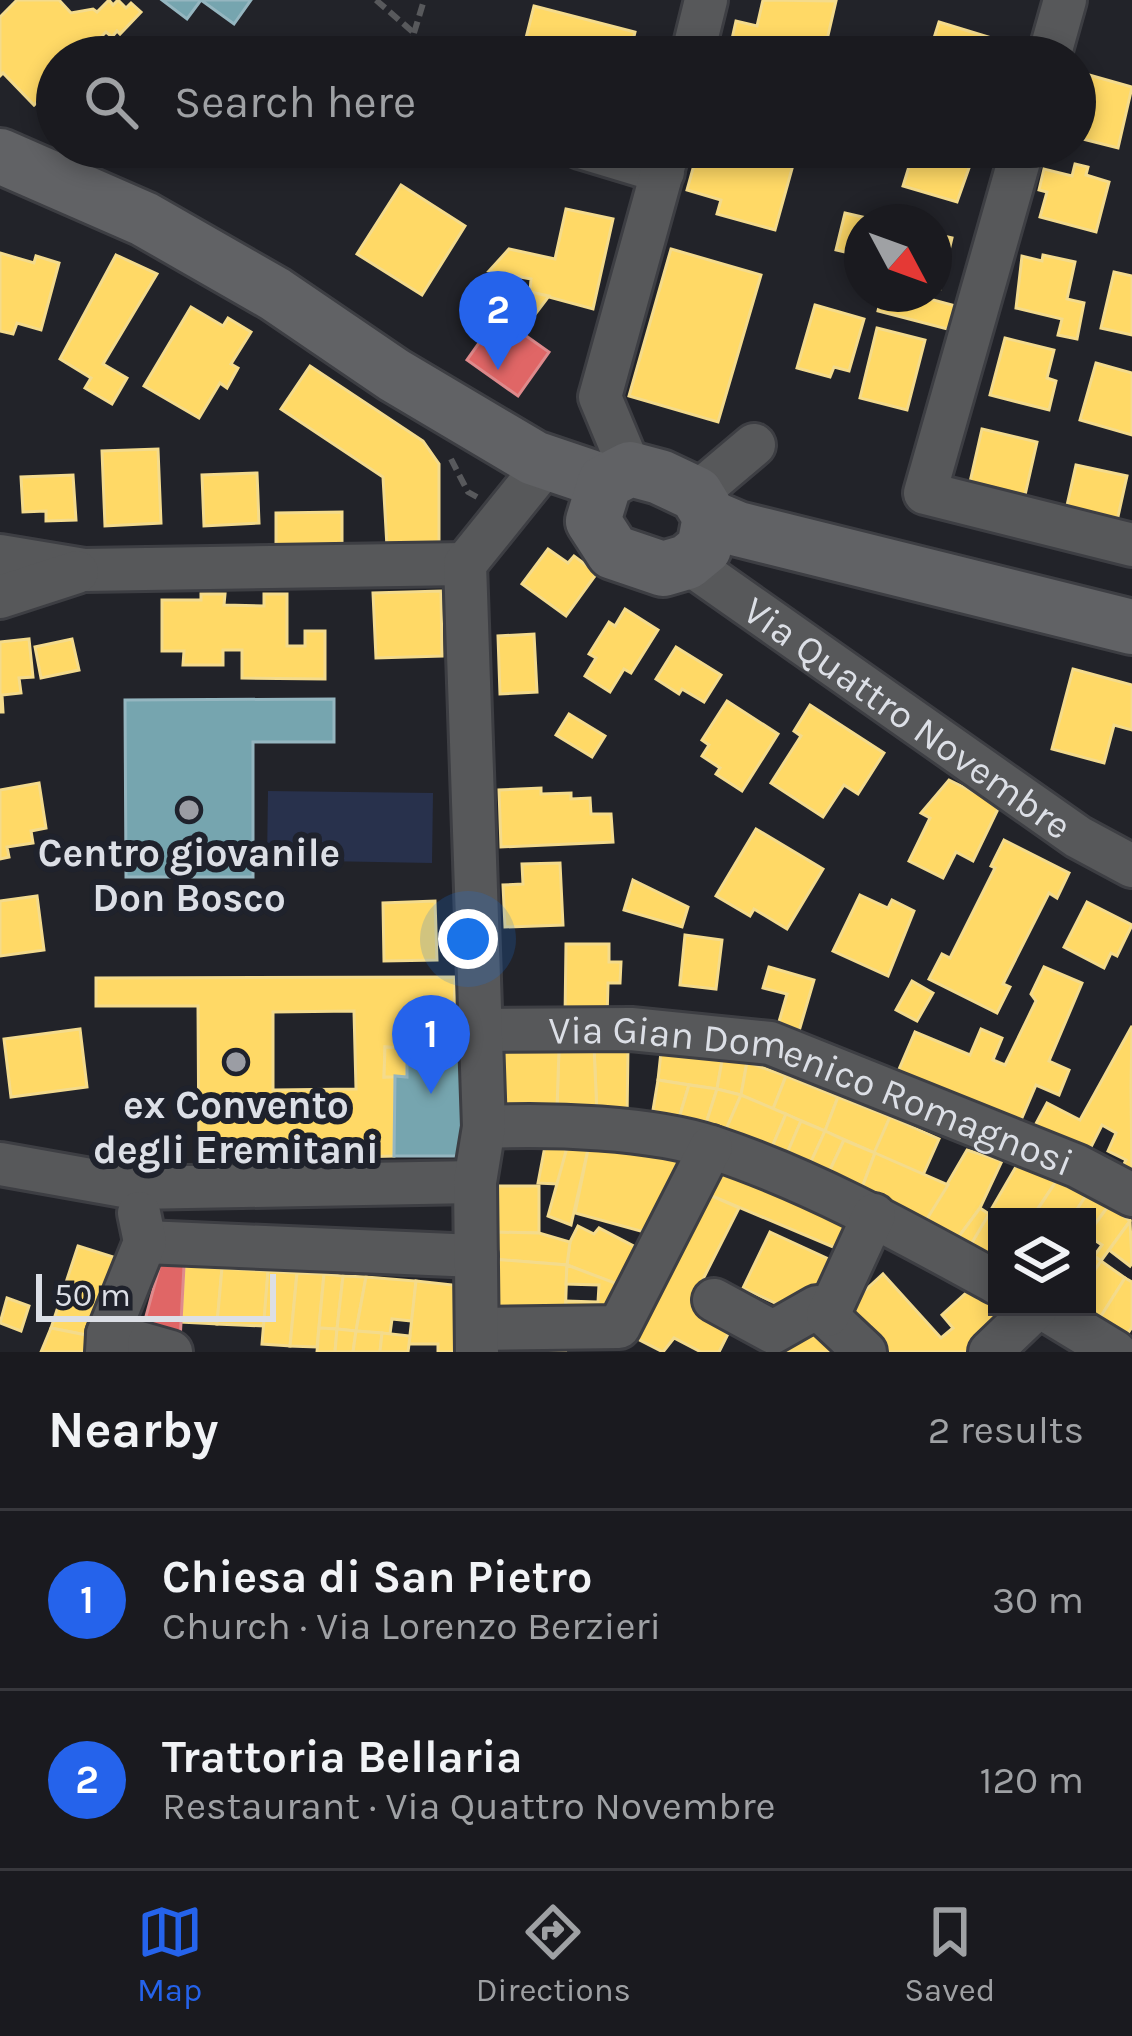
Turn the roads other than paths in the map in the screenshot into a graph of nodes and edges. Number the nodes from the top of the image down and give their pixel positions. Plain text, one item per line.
1 (706, 0) edge
2 (1065, 0) edge
3 (697, 36) edge
4 (1054, 36) edge
5 (8, 162) edge
6 (664, 168) edge
7 (1017, 168) edge
8 (754, 445) dead end
9 (584, 483) junction
10 (707, 530) junction
11 (1132, 545) edge
12 (0, 556) edge
13 (465, 564) junction
14 (84, 570) junction
15 (0, 597) edge
16 (1132, 627) edge
17 (1132, 866) edge
18 (480, 1030) junction
19 (484, 1127) junction
20 (711, 1147) junction
21 (0, 1164) edge
22 (475, 1182) junction
23 (135, 1188) junction
24 (1132, 1195) edge
25 (874, 1215) junction
26 (140, 1252) junction
27 (476, 1256) junction
28 (988, 1278) edge
29 (714, 1300) dead end
30 (828, 1315) junction
31 (1029, 1316) edge
32 (1054, 1316) edge
33 (477, 1341) edge
34 (108, 1343) edge
35 (171, 1352) edge
36 (865, 1352) edge
37 (990, 1352) edge
38 (1115, 1352) edge

1 - 3 street
2 - 4 street
5 - 9 main road, Via Quattro Novembre
6 - 9 street
7 - 11 street
8 - 10 street
9 - 10 main road, Via Quattro Novembre
9 - 10 main road, Via Quattro Novembre
9 - 13 street
10 - 16 main road
10 - 17 street, Via Quattro Novembre
12 - 14 street
13 - 14 street
13 - 18 street
14 - 15 street
18 - 19 street
18 - 24 street, Via Gian Domenico Romagnosi
19 - 20 street
19 - 22 street
20 - 25 street
20 - 33 street
21 - 23 street
22 - 23 street
22 - 27 street
23 - 26 street
25 - 28 street
25 - 30 street
26 - 27 street
26 - 34 street
27 - 33 street
29 - 30 street
30 - 36 street
31 - 37 street
32 - 38 street
34 - 35 street

